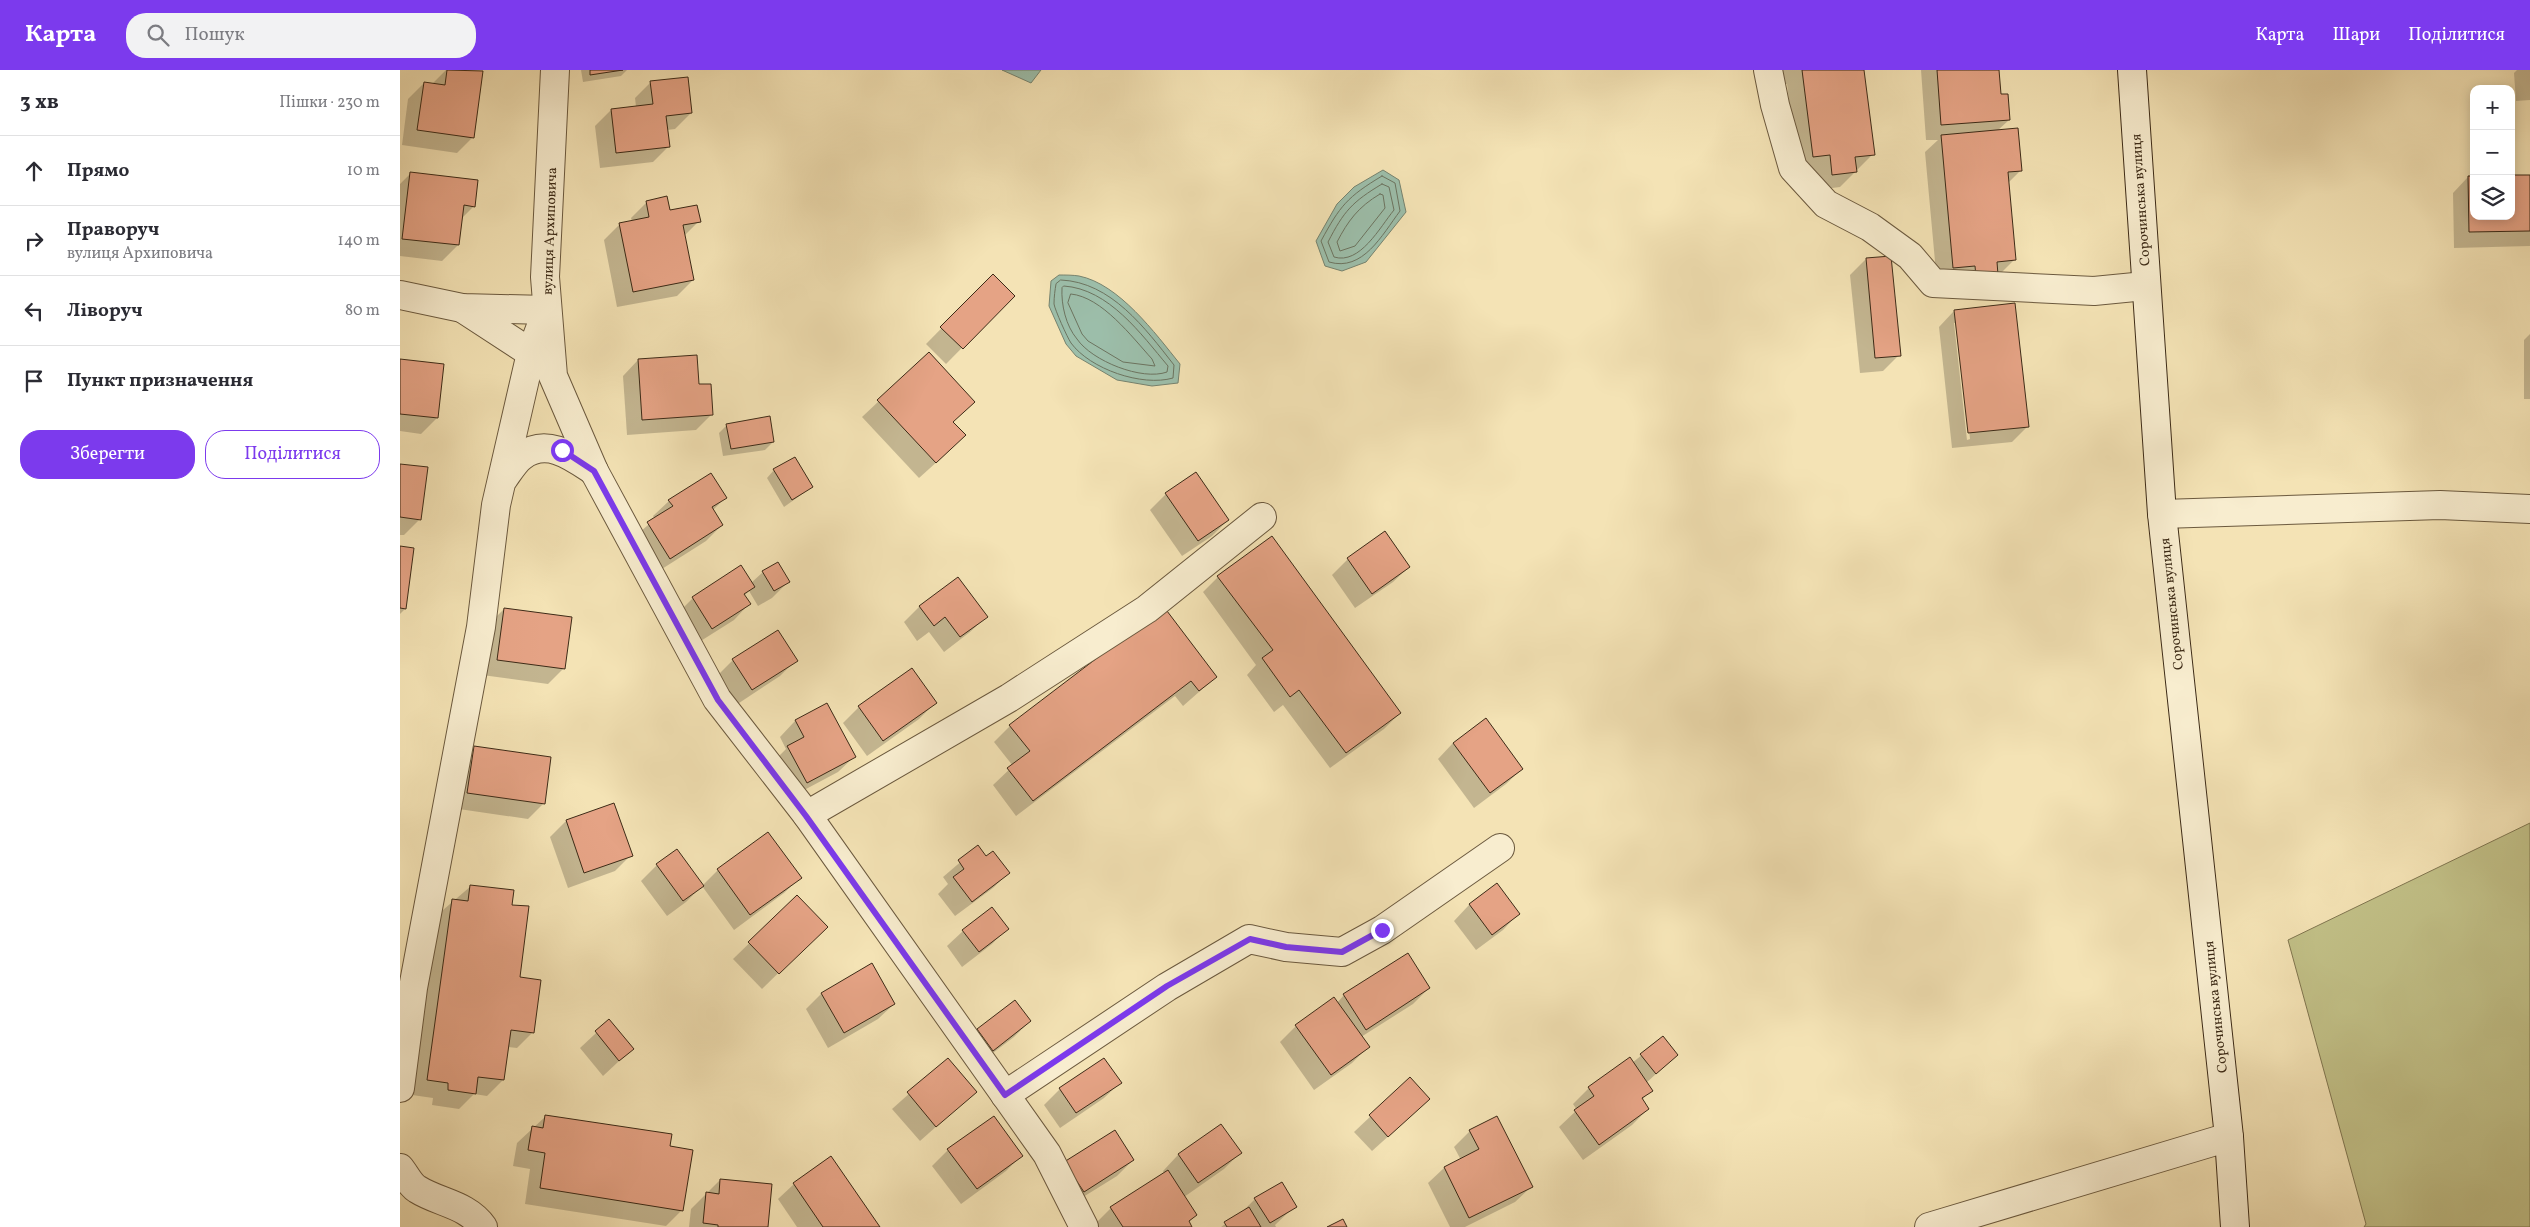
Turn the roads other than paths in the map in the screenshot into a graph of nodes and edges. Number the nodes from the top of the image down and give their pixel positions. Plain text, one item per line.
1 (555, 70) edge
2 (1768, 70) edge
3 (2132, 70) edge
4 (2145, 286) junction
5 (400, 295) edge
6 (462, 308) junction
7 (547, 310) junction
8 (531, 352) junction
9 (553, 376) junction
10 (594, 471) junction
11 (503, 479) junction
12 (2530, 509) edge
13 (2162, 514) junction
14 (1262, 517) dead end
15 (806, 816) junction
16 (1500, 848) dead end
17 (400, 1088) edge
18 (1005, 1095) junction
19 (2229, 1137) junction
20 (400, 1168) edge
21 (483, 1227) edge
22 (1084, 1227) edge
23 (1929, 1227) edge
24 (2235, 1227) edge

1 - 7 street, вулиця Архиповича
2 - 4 street
3 - 4 street, Сорочинська вулиця
4 - 13 street, Сорочинська вулиця
5 - 6 street
6 - 7 street
6 - 8 street
7 - 8 street
7 - 9 street, вулиця Архиповича
8 - 9 street
8 - 11 street
9 - 10 street, вулиця Архиповича
10 - 11 street
10 - 15 street, вулиця Архиповича
11 - 17 street
12 - 13 street
13 - 19 street, Сорочинська вулиця
14 - 15 street
15 - 18 street, вулиця Архиповича
16 - 18 street
18 - 22 street, вулиця Архиповича
19 - 23 street
19 - 24 street, Сорочинська вулиця
20 - 21 street

